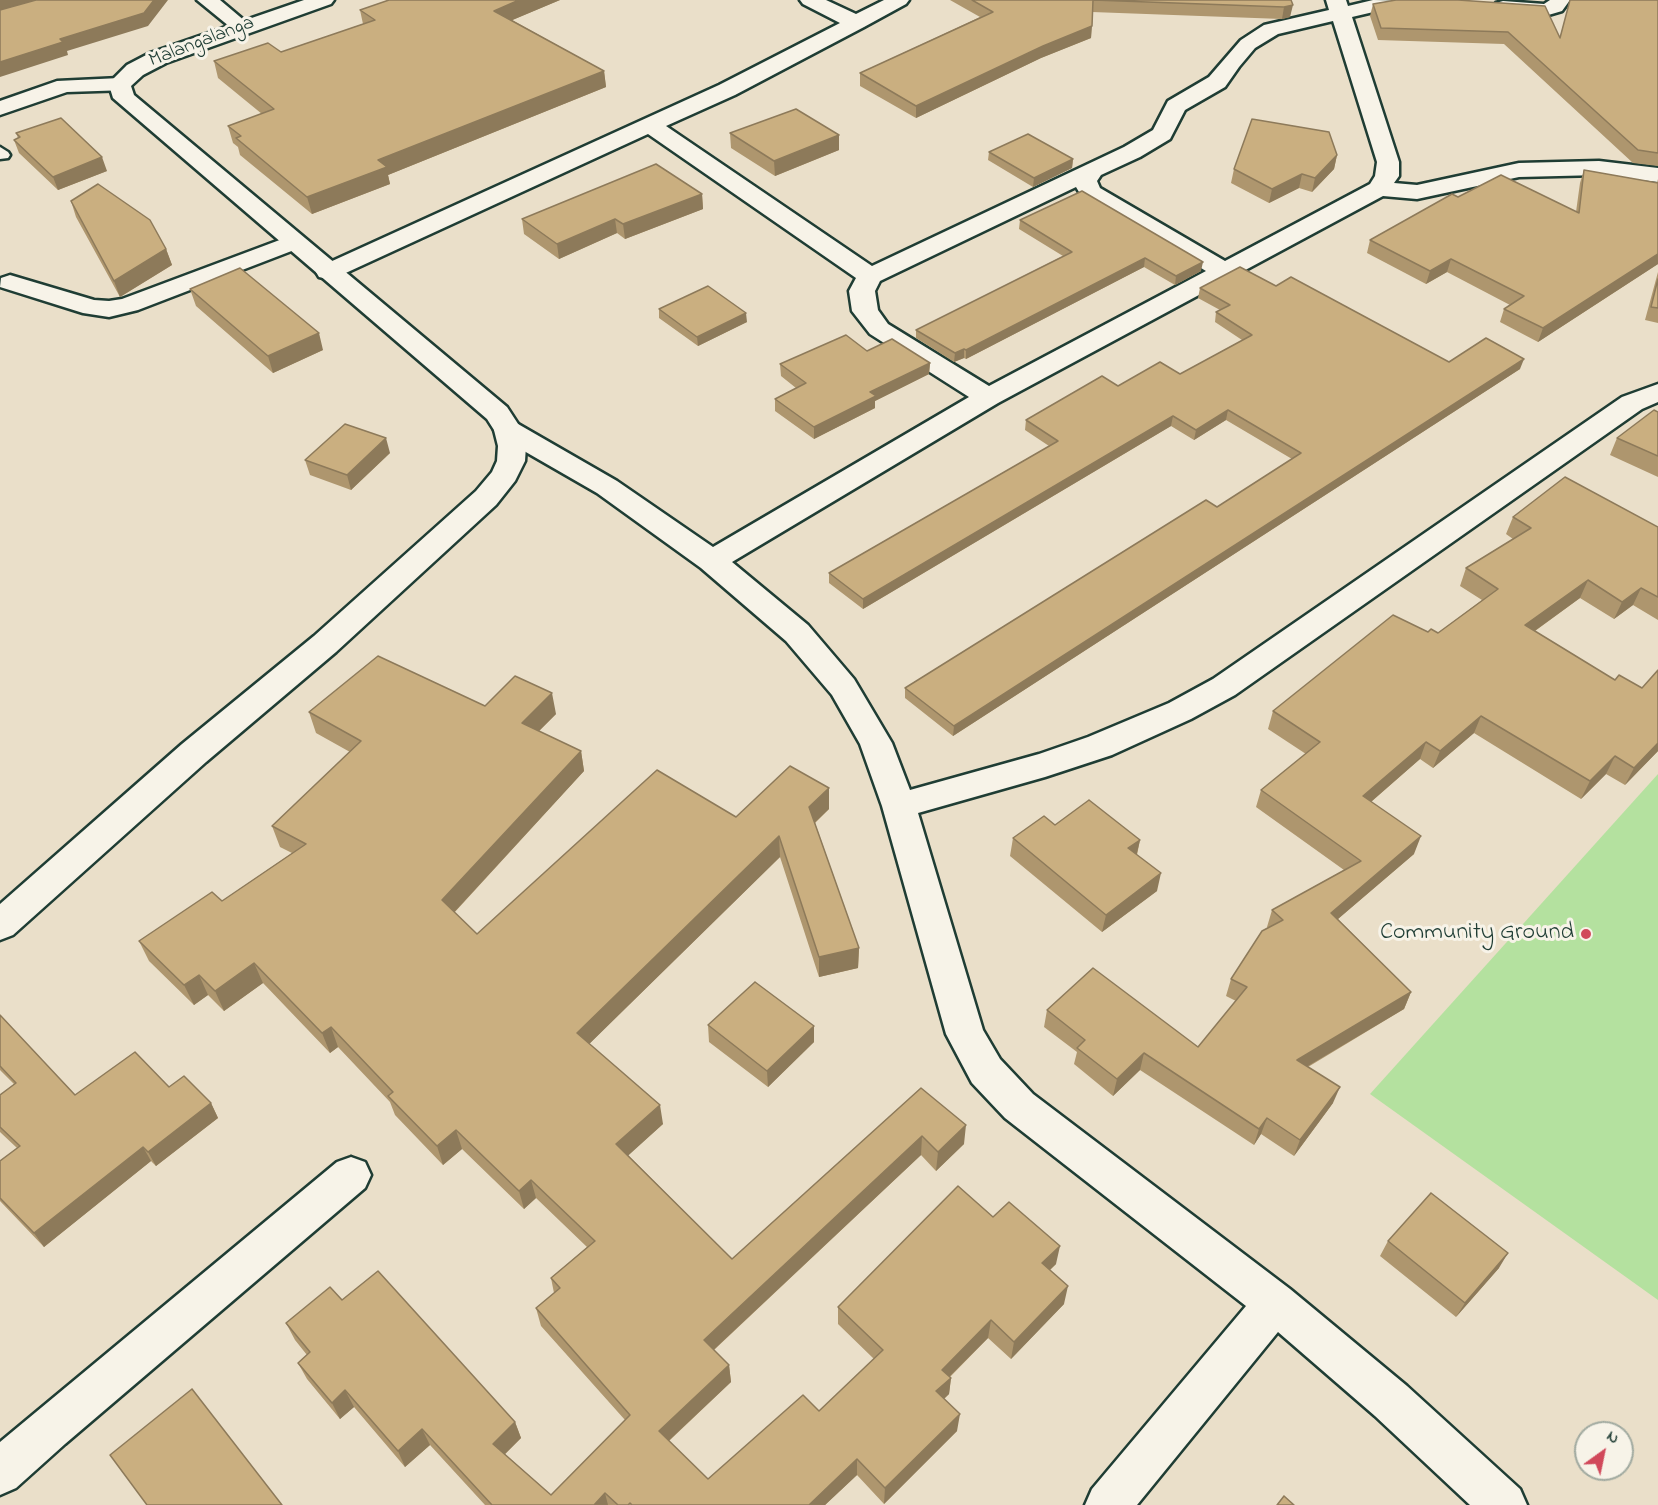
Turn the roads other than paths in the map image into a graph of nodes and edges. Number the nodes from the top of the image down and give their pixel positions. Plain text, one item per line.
1 (207, 0) edge
2 (324, 0) edge
3 (810, 0) edge
4 (899, 0) edge
5 (1560, 0) edge
6 (1431, 2) edge
7 (1483, 4) edge
8 (1338, 6) edge
9 (857, 23) junction
10 (242, 27) junction
11 (120, 85) junction
12 (0, 108) edge
13 (649, 125) junction
14 (1092, 172) junction
15 (1658, 175) edge
16 (1379, 189) junction
17 (293, 242) junction
18 (328, 272) junction
19 (1226, 272) junction
20 (870, 276) junction
21 (10, 283) dead end
22 (1658, 392) edge
23 (988, 397) junction
24 (508, 429) junction
25 (712, 561) junction
26 (899, 806) junction
27 (0, 925) edge
28 (351, 1175) dead end
29 (1275, 1303) junction
30 (0, 1472) edge
31 (1108, 1505) edge
32 (1504, 1505) edge

1 - 10 street
2 - 10 street, Malangalanga
3 - 9 street
4 - 9 street
5 - 7 street
6 - 8 street
8 - 14 street
8 - 16 street
9 - 13 street
10 - 11 street, Malangalanga
11 - 12 street
11 - 17 street
13 - 18 street
13 - 20 street
14 - 19 street
14 - 20 street
15 - 16 street
16 - 19 street
17 - 18 street
17 - 21 street
18 - 24 street
19 - 23 street
20 - 23 street
22 - 26 street
23 - 25 street
24 - 25 street
24 - 27 street
25 - 26 street
26 - 29 street
28 - 30 street
29 - 31 street
29 - 32 street

